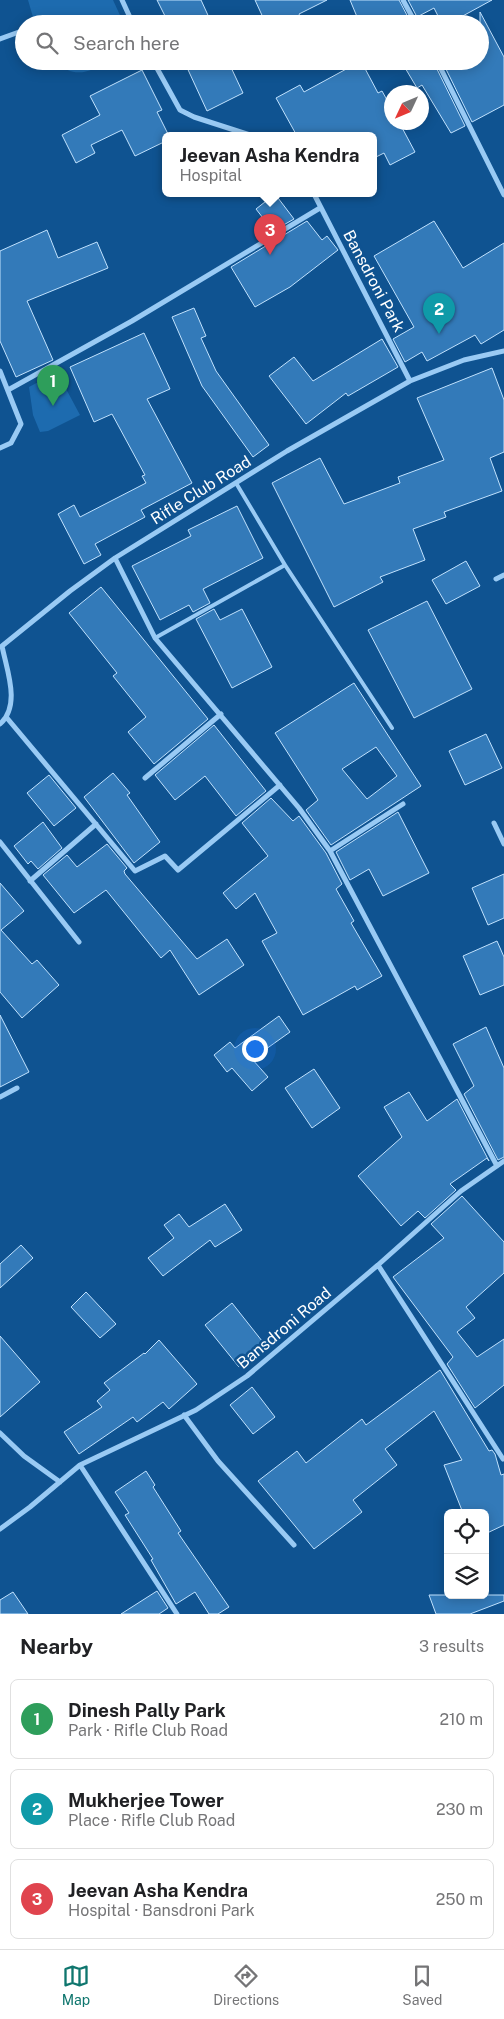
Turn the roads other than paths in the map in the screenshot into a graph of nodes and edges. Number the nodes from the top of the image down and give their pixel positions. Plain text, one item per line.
1 (122, 0) edge
2 (403, 0) edge
3 (129, 15) edge
4 (411, 15) edge
5 (15, 34) edge
6 (0, 39) edge
7 (158, 70) edge
8 (441, 70) edge
9 (240, 132) edge
10 (504, 196) edge
11 (315, 197) edge
12 (320, 208) junction
13 (504, 352) edge
14 (0, 371) edge
15 (410, 381) junction
16 (8, 390) junction
17 (0, 448) edge
18 (236, 484) junction
19 (115, 558) junction
20 (285, 565) junction
21 (504, 575) edge
22 (496, 579) dead end
23 (155, 638) junction
24 (1, 645) edge
25 (221, 714) junction
26 (7, 718) junction
27 (0, 724) edge
28 (392, 728) dead end
29 (145, 778) dead end
30 (280, 785) junction
31 (403, 804) dead end
32 (494, 823) dead end
33 (96, 824) junction
34 (0, 842) edge
35 (504, 844) edge
36 (330, 851) junction
37 (30, 881) junction
38 (79, 942) dead end
39 (16, 1088) dead end
40 (0, 1097) edge
41 (504, 1161) edge
42 (496, 1166) junction
43 (378, 1265) junction
44 (184, 1415) junction
45 (0, 1433) edge
46 (503, 1459) edge
47 (80, 1465) junction
48 (60, 1482) junction
49 (0, 1529) edge
50 (294, 1545) dead end
51 (177, 1614) edge

1 - 3 street
2 - 4 street
5 - 6 street
7 - 9 street
8 - 10 street
11 - 12 street, Bansdroni Park
12 - 15 street, Bansdroni Park
12 - 16 street
13 - 15 street, Rifle Club Road
14 - 16 street
15 - 18 street, Rifle Club Road
16 - 17 street
18 - 19 street, Rifle Club Road
18 - 20 lane
19 - 23 street
19 - 24 street, Rifle Club Road
20 - 23 lane
20 - 28 lane
21 - 22 street
23 - 25 street
24 - 26 street, Rifle Club Road
25 - 29 street
25 - 30 street
26 - 27 street
26 - 33 street
30 - 33 street
30 - 36 street
31 - 36 street
32 - 35 street
33 - 37 street
34 - 37 street
36 - 42 street
37 - 38 street
39 - 40 street
41 - 42 street, Bansdroni Road
42 - 43 street, Bansdroni Road
43 - 44 street, Bansdroni Road
43 - 46 street
44 - 47 street, Bansdroni Road
44 - 50 street
45 - 48 street
47 - 48 street, Bansdroni Road
47 - 51 street
48 - 49 street, Bansdroni Road

